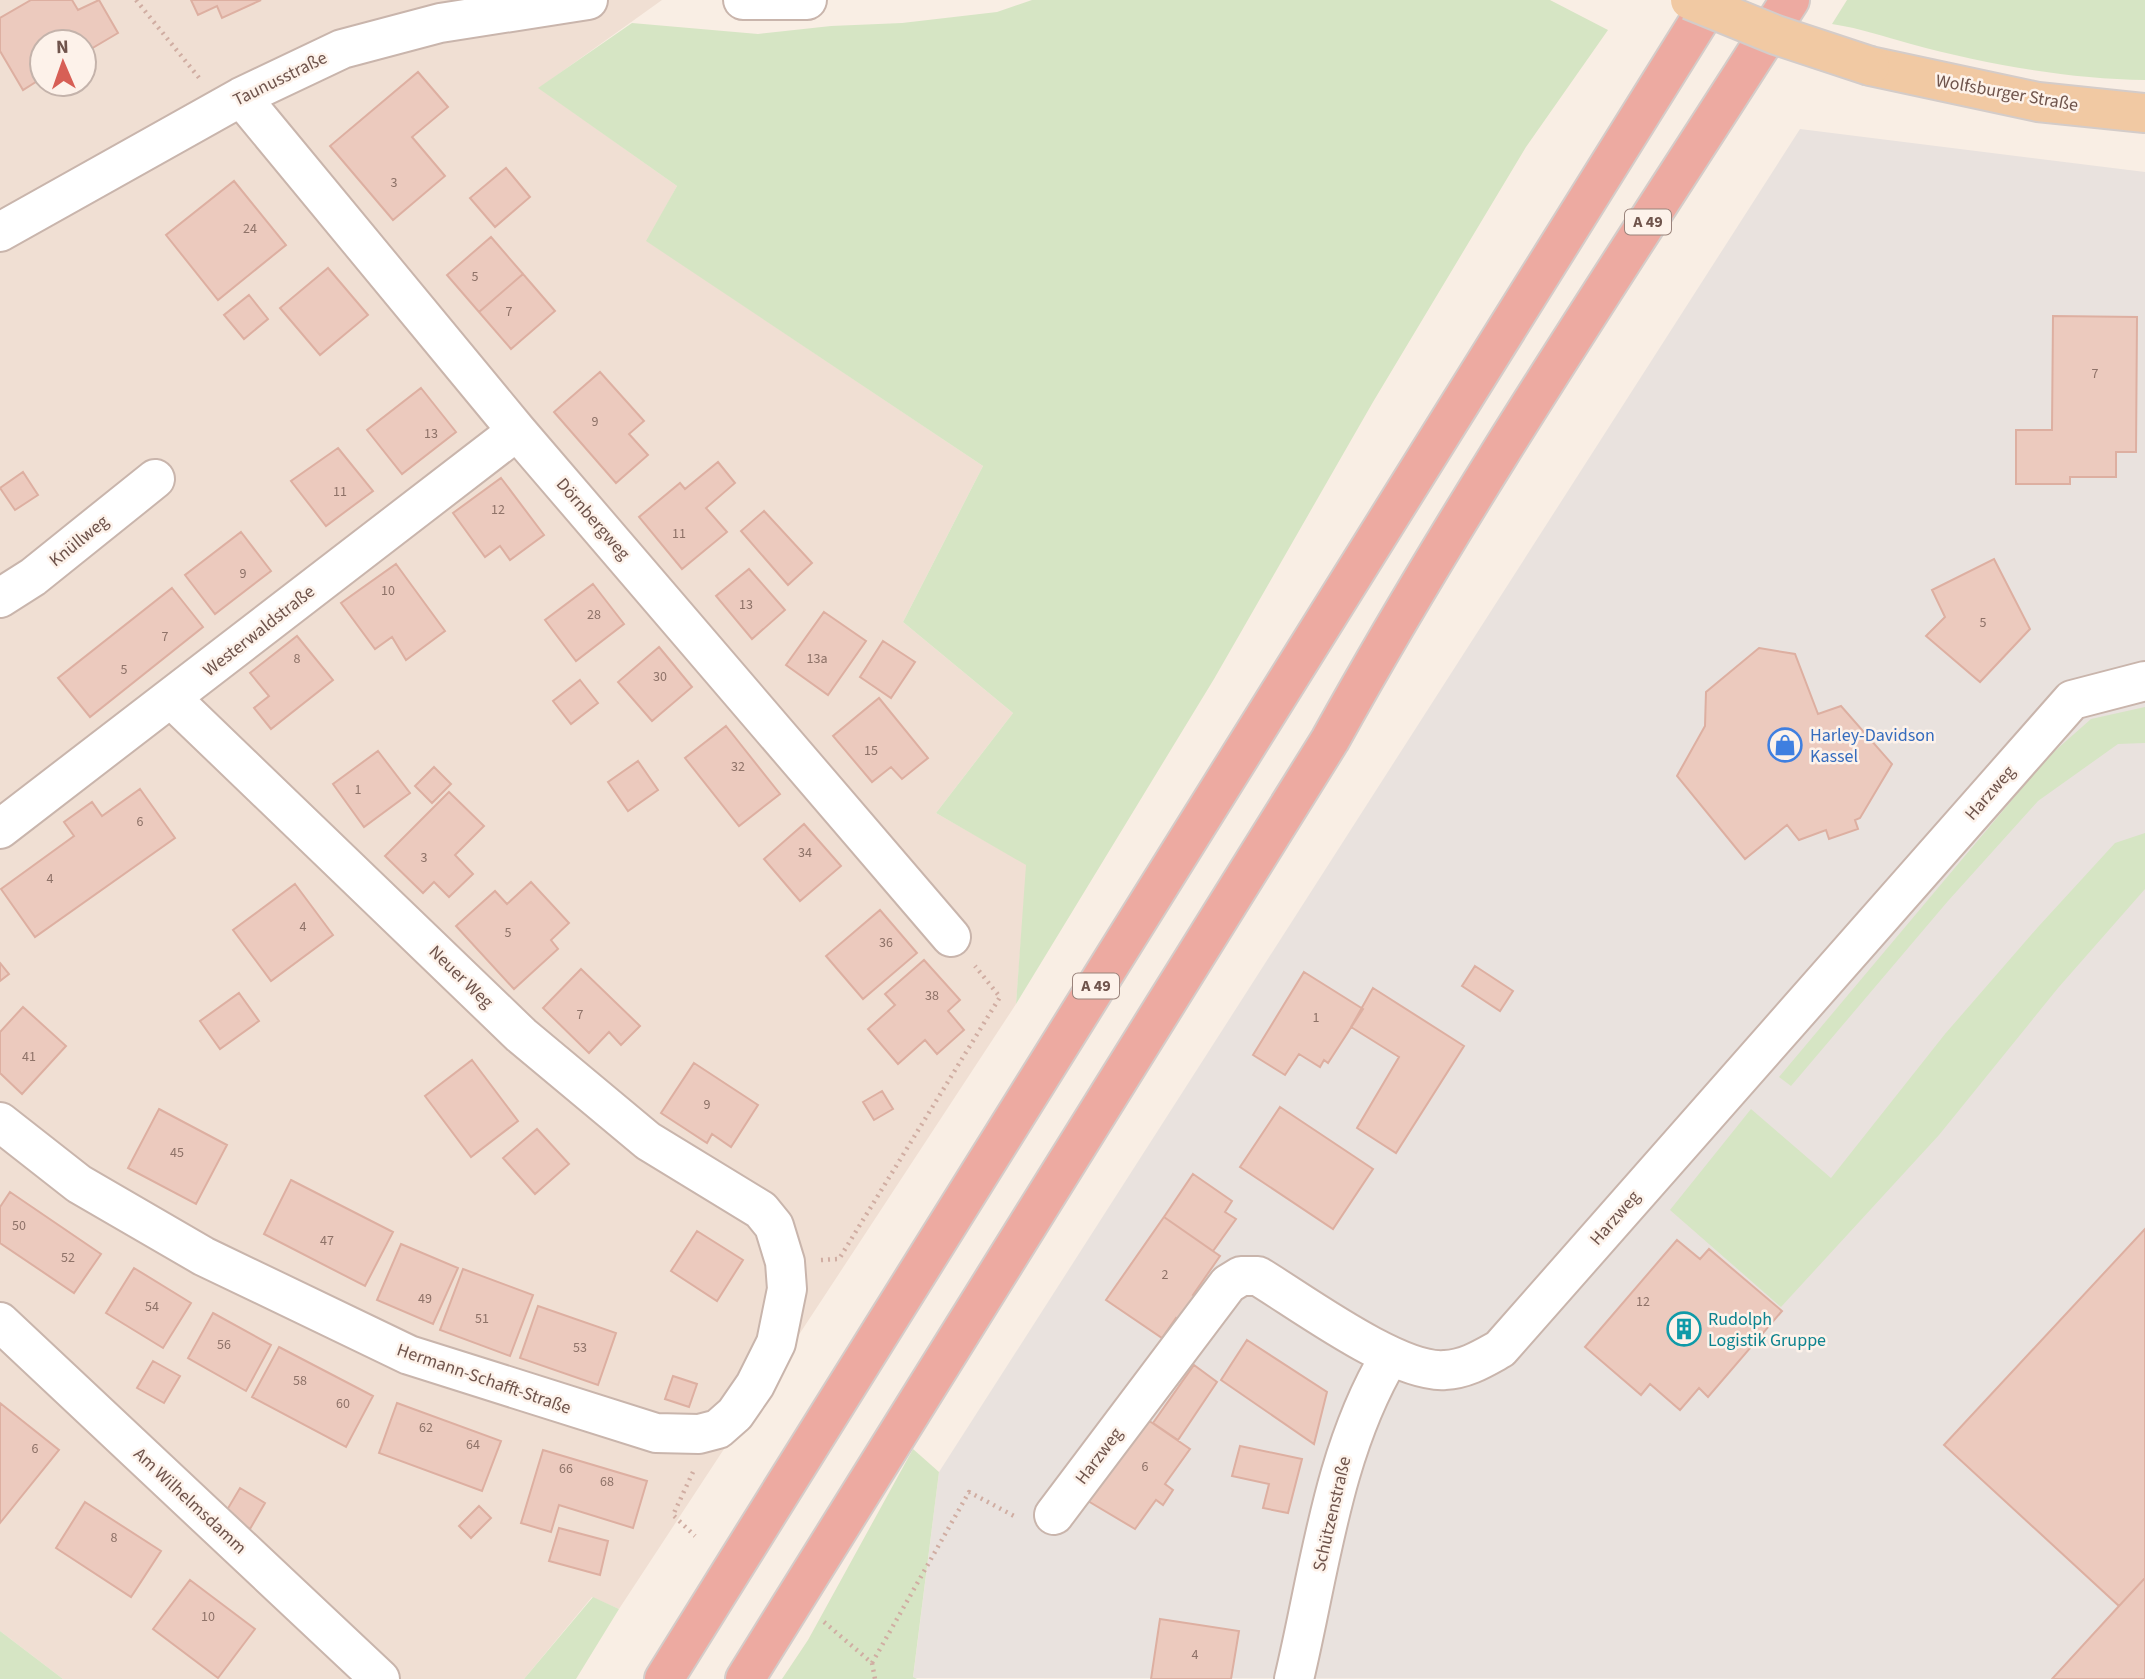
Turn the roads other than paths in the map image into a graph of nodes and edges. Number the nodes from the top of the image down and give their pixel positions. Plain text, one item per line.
1 (588, 0) edge
2 (743, 0) edge
3 (807, 0) edge
4 (1690, 0) edge
5 (1712, 0) edge
6 (1790, 0) edge
7 (437, 11) edge
8 (232, 102) junction
9 (2145, 113) edge
10 (0, 232) edge
11 (517, 431) junction
12 (155, 479) dead end
13 (0, 598) edge
14 (2145, 681) edge
15 (172, 699) junction
16 (0, 829) edge
17 (951, 937) road end
18 (0, 1122) edge
19 (774, 1226) joint
20 (0, 1322) edge
21 (1390, 1356) junction
22 (1054, 1516) road end
23 (380, 1679) edge
24 (663, 1679) edge
25 (745, 1679) edge
26 (1294, 1679) edge

1 - 7 street, Taunusstraße
2 - 3 street
4 - 9 main road, Wolfsburger Straße, bridge
5 - 24 highway, A 49
6 - 25 highway, A 49
7 - 8 street, Taunusstraße
8 - 10 street, Taunusstraße
8 - 11 street, Dörnbergweg
11 - 15 street, Westerwaldstraße
11 - 17 street, Dörnbergweg
12 - 13 street, Knüllweg
14 - 21 street, Harzweg
15 - 16 street, Westerwaldstraße
15 - 19 street, Neuer Weg
18 - 19 street, Hermann-Schafft-Straße
20 - 23 street, Am Wilhelmsdamm
21 - 22 street, Harzweg
21 - 26 street, Schützenstraße

